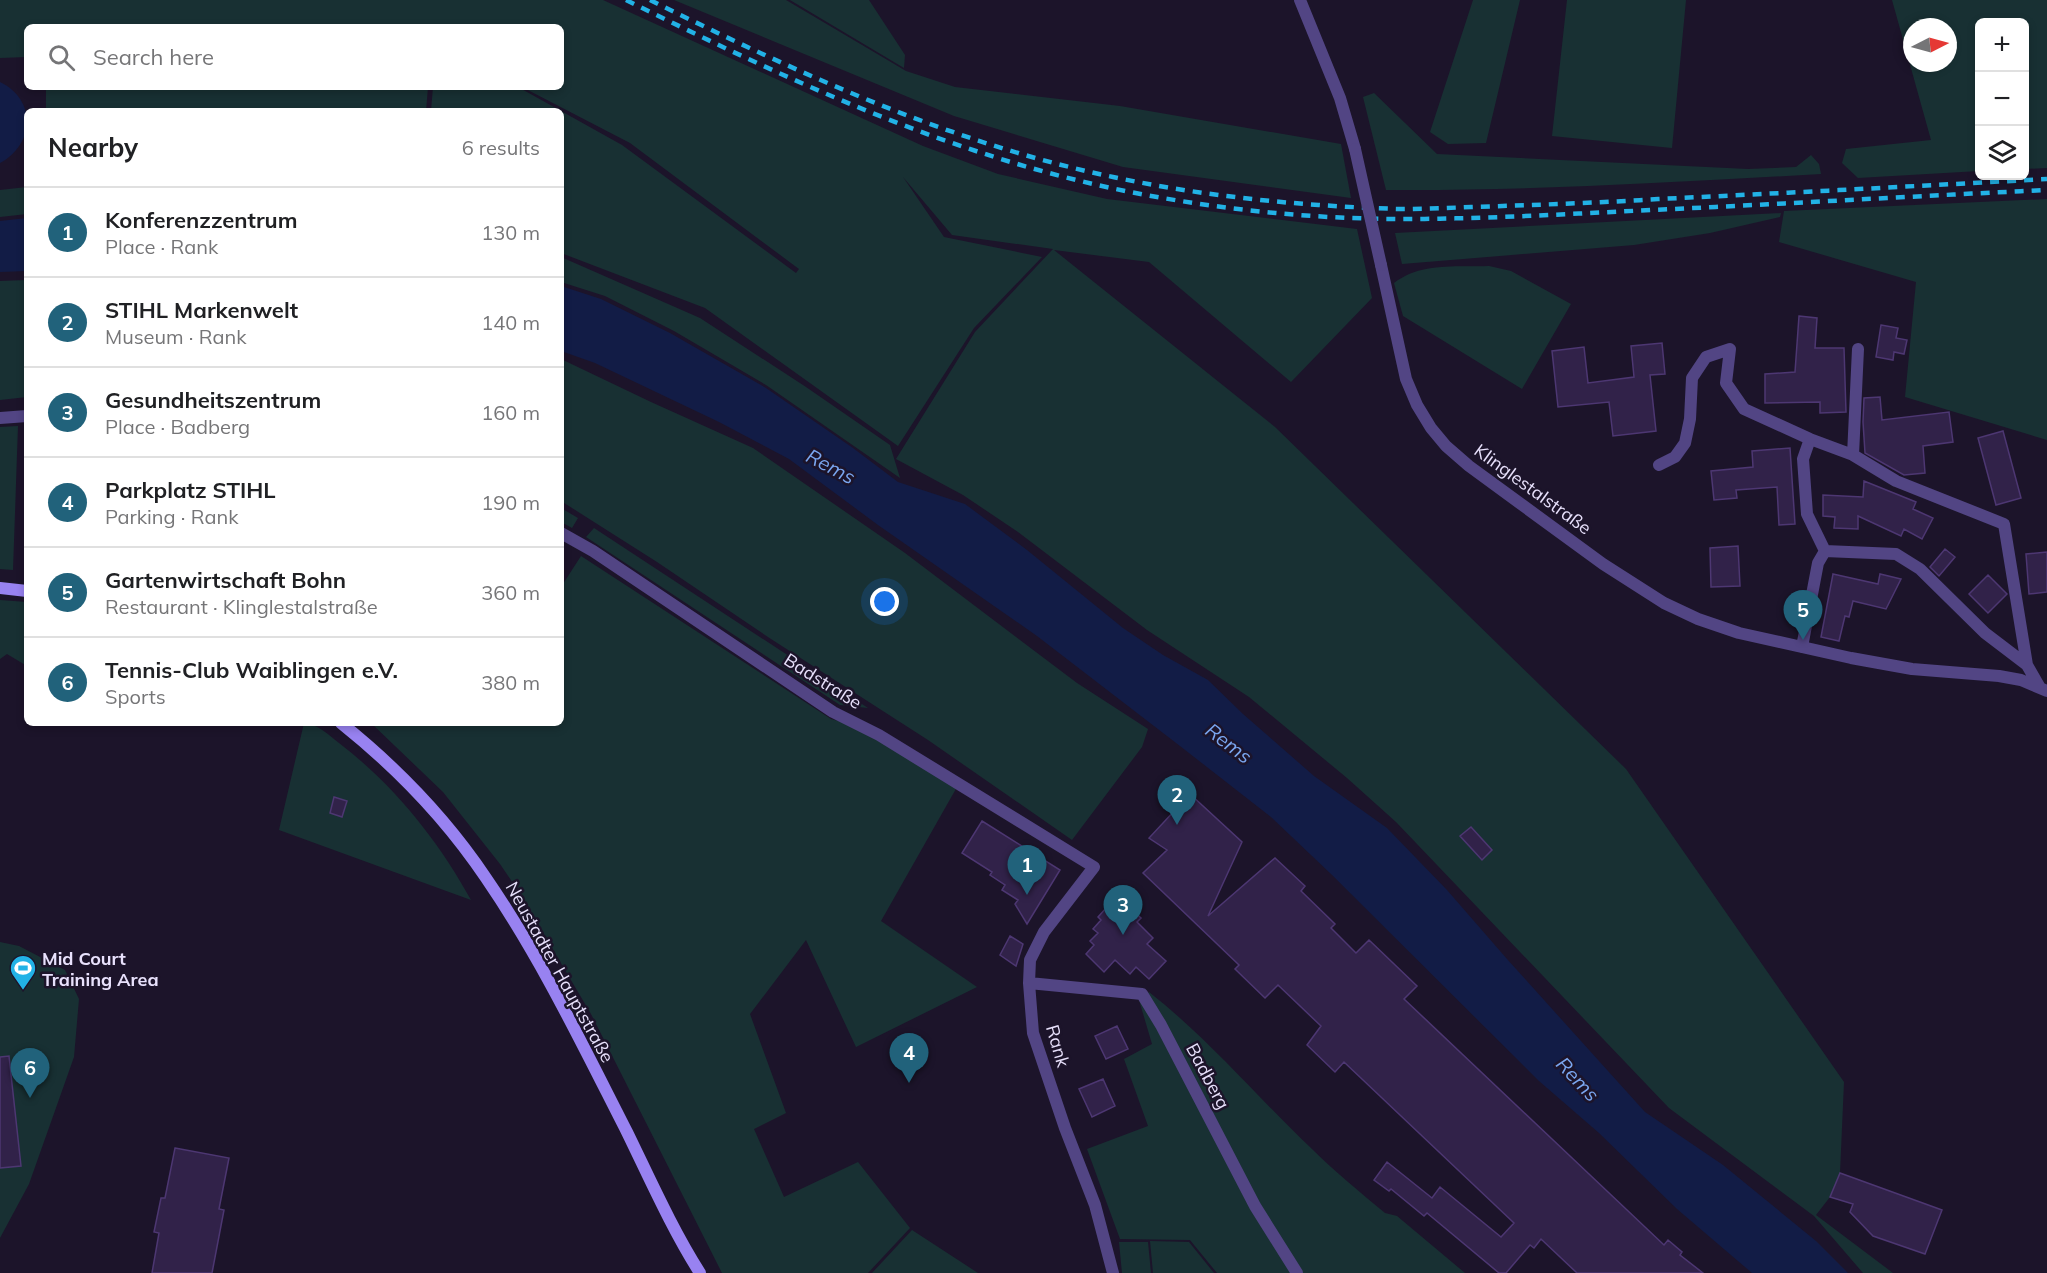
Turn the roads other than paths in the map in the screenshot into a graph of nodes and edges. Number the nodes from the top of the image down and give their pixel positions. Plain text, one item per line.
1 (1300, 0) edge
2 (1858, 349) dead end
3 (24, 416) edge
4 (0, 418) edge
5 (1810, 439) junction
6 (1853, 455) junction
7 (1659, 465) dead end
8 (564, 535) edge
9 (1825, 551) junction
10 (0, 588) edge
11 (24, 591) edge
12 (1802, 647) junction
13 (2027, 665) junction
14 (2043, 688) edge
15 (345, 726) edge
16 (1072, 852) joint
17 (1029, 983) junction
18 (700, 1273) edge
19 (1113, 1273) edge
20 (1297, 1273) edge

1 - 12 street, Klinglestalstraße, bridge
2 - 6 street
3 - 4 street
5 - 6 street
5 - 7 street
5 - 9 street
6 - 13 street
8 - 16 street, Badstraße
9 - 12 street
9 - 13 street
10 - 11 street
12 - 14 street, Klinglestalstraße
13 - 14 street
15 - 18 street, Neustadter Hauptstraße
16 - 17 street, Rank
17 - 19 street, Rank
17 - 20 street, Badberg

